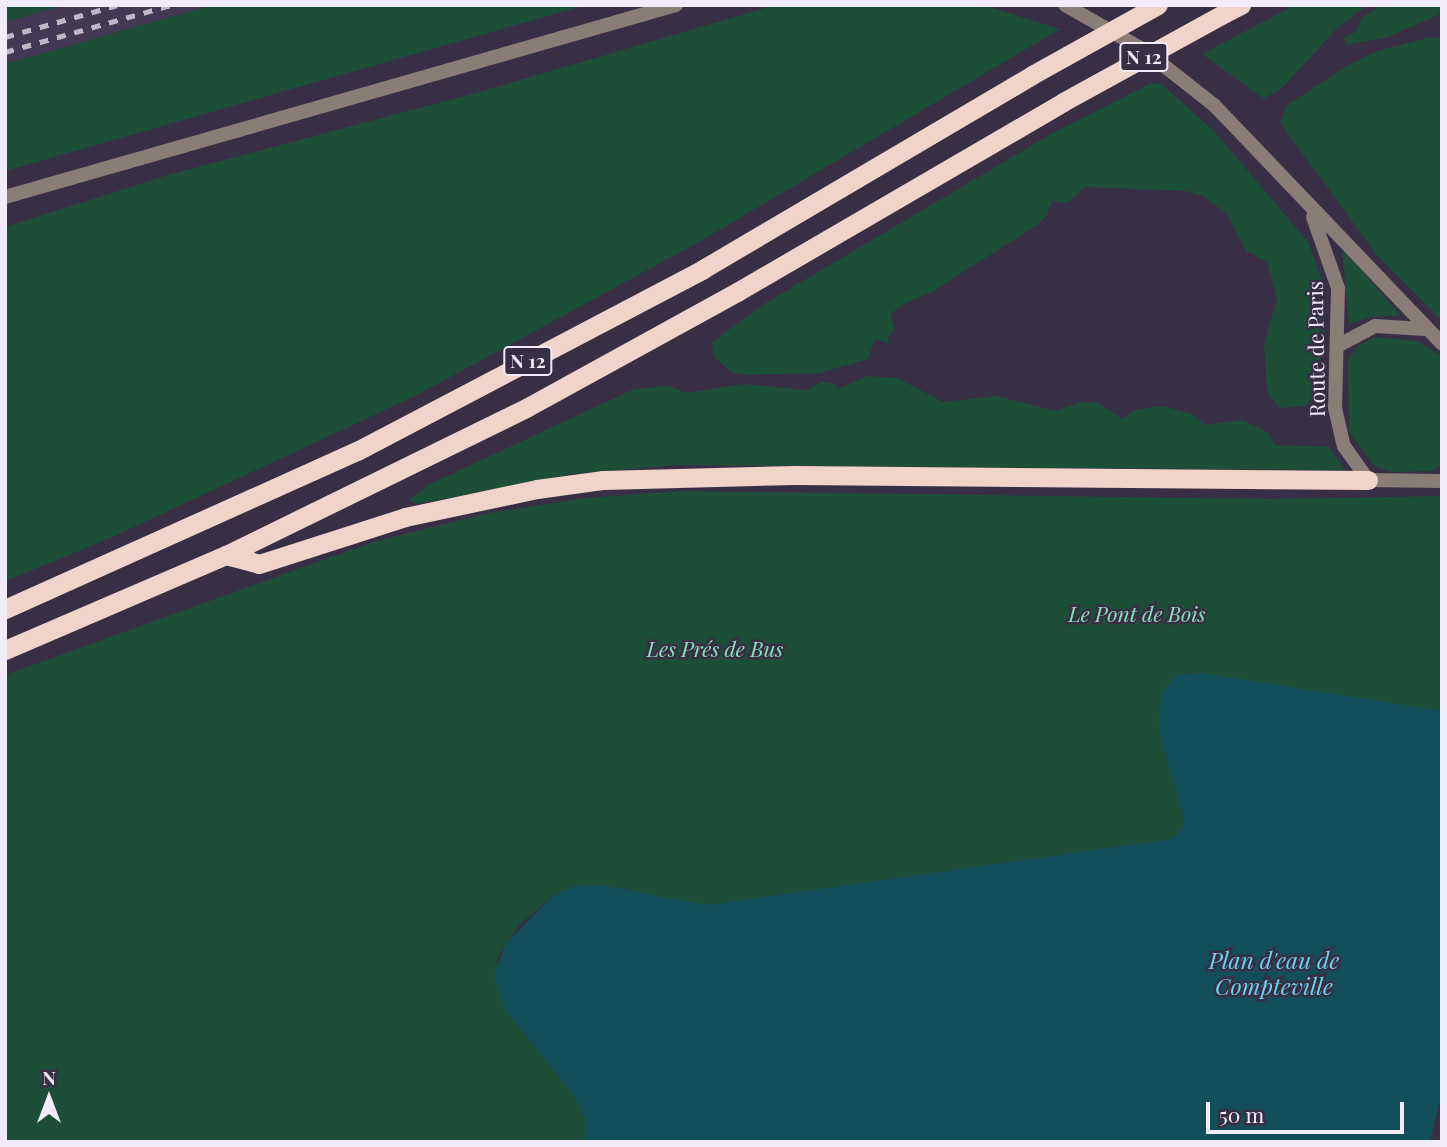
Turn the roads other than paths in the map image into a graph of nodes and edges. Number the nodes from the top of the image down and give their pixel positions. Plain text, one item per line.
1 (676, 5) edge
2 (1065, 5) edge
3 (1158, 5) edge
4 (1233, 9) edge
5 (5, 197) edge
6 (1308, 206) junction
7 (1424, 329) junction
8 (1442, 344) edge
9 (1339, 345) junction
10 (1368, 480) junction
11 (1442, 480) edge
12 (226, 555) junction
13 (5, 609) edge
14 (5, 650) edge

1 - 5 street
2 - 6 street
3 - 13 highway, N 12, bridge
4 - 12 highway, N 12, bridge
6 - 7 street
6 - 9 street, Route de Paris
7 - 8 street
7 - 9 street
9 - 10 street, Route de Paris
10 - 11 street
10 - 12 highway
12 - 14 highway, N 12

